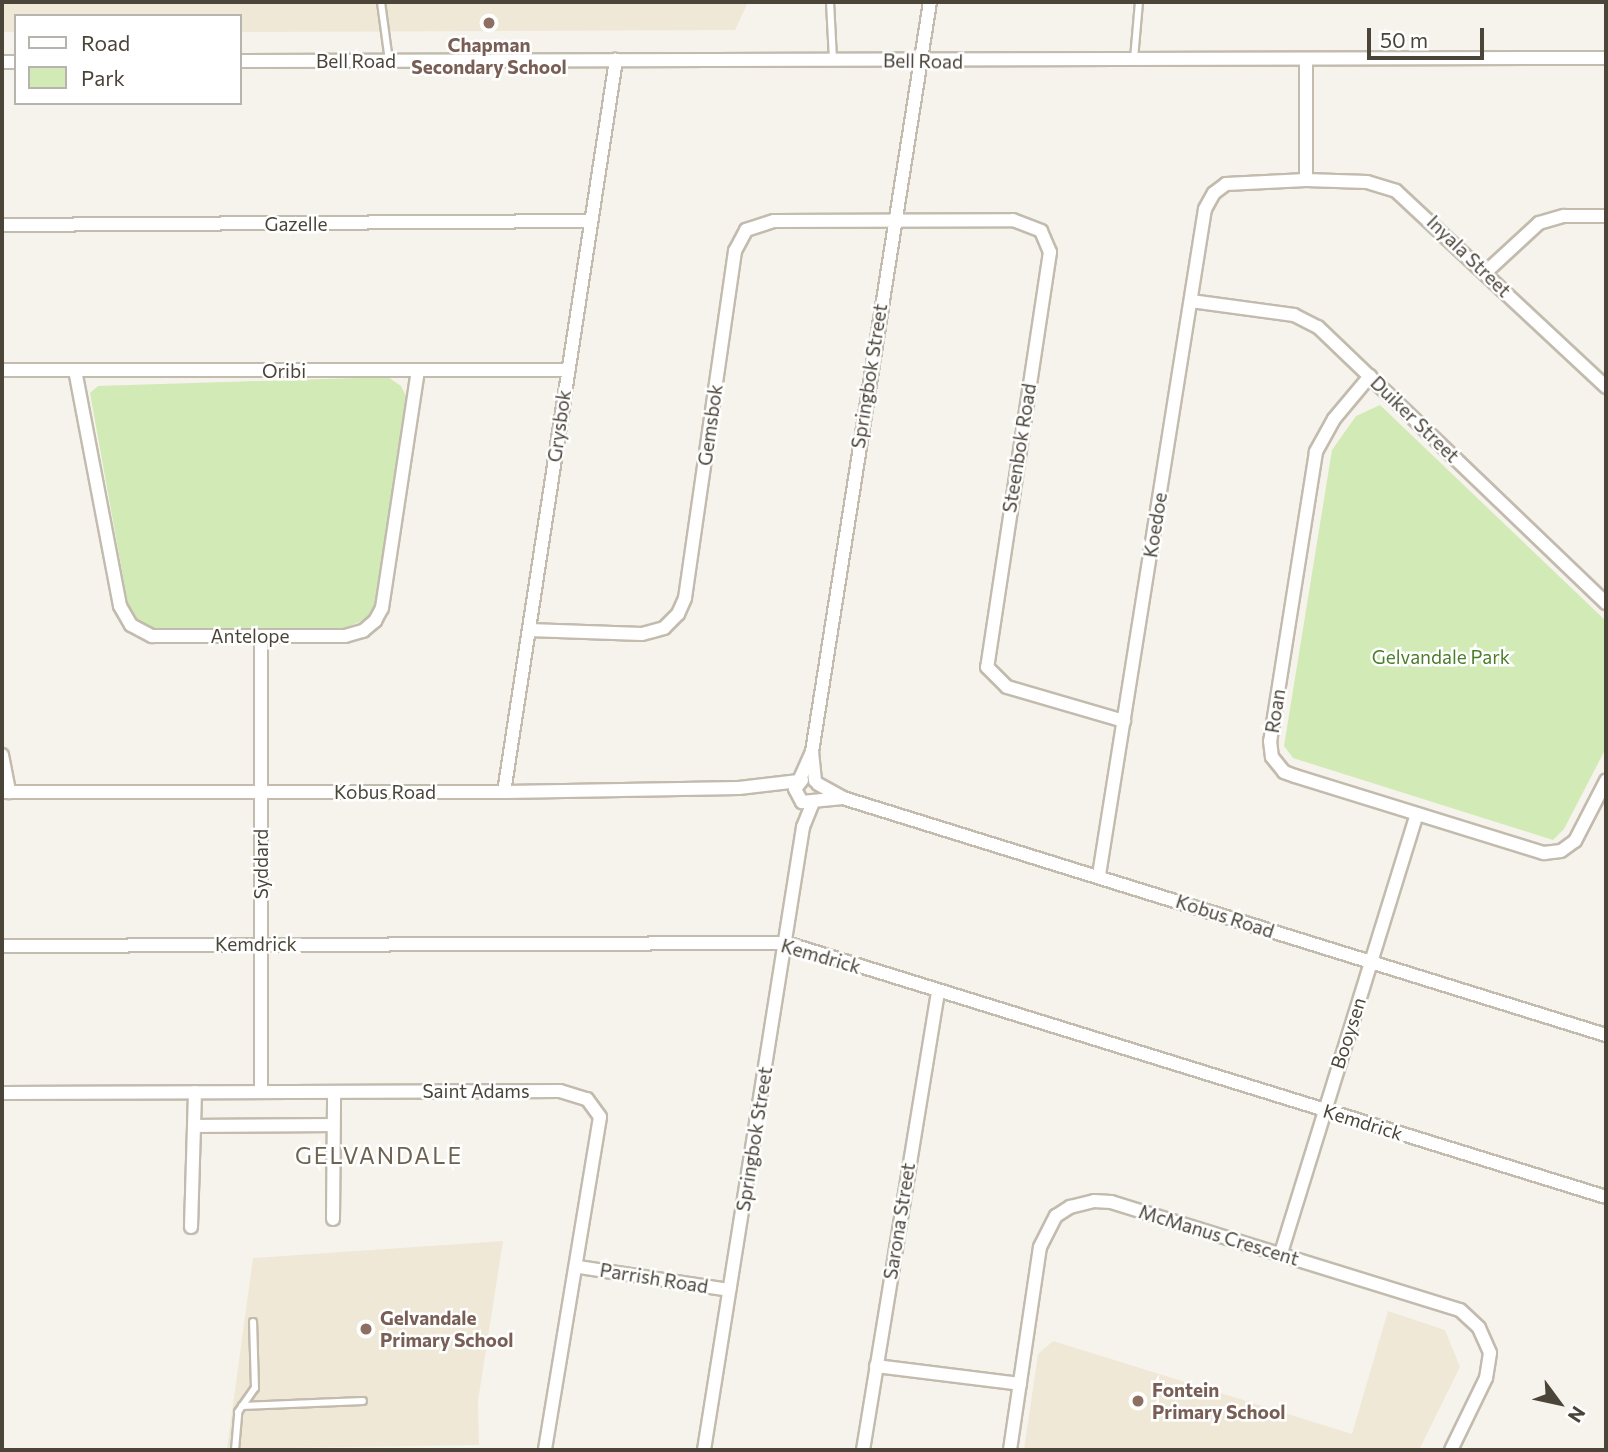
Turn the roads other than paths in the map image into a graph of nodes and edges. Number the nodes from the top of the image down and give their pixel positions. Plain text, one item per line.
1 (381, 2) edge
2 (830, 2) edge
3 (930, 2) edge
4 (1139, 2) edge
5 (1606, 58) edge
6 (616, 60) junction
7 (833, 60) junction
8 (242, 61) edge
9 (389, 61) junction
10 (919, 61) junction
11 (1134, 61) junction
12 (1306, 62) junction
13 (1306, 180) junction
14 (1226, 184) joint
15 (1606, 216) edge
16 (591, 221) junction
17 (893, 222) junction
18 (2, 225) edge
19 (1487, 271) junction
20 (1191, 300) junction
21 (2, 370) edge
22 (75, 370) junction
23 (567, 370) junction
24 (418, 371) junction
25 (1370, 376) junction
26 (1606, 387) edge
27 (1606, 603) edge
28 (529, 631) junction
29 (261, 636) junction
30 (1124, 721) junction
31 (812, 752) junction
32 (2, 755) edge
33 (1606, 781) edge
34 (817, 782) junction
35 (262, 791) junction
36 (5, 792) edge
37 (504, 792) junction
38 (798, 792) junction
39 (843, 798) junction
40 (815, 800) junction
41 (1416, 815) junction
42 (803, 827) junction
43 (1099, 875) junction
44 (786, 943) junction
45 (261, 944) junction
46 (2, 946) edge
47 (1370, 963) junction
48 (938, 992) junction
49 (1606, 1035) edge
50 (195, 1092) junction
51 (261, 1092) junction
52 (334, 1092) junction
53 (2, 1093) edge
54 (1324, 1110) junction
55 (332, 1125) junction
56 (194, 1126) junction
57 (1606, 1197) edge
58 (333, 1219) dead end
59 (191, 1227) dead end
60 (1281, 1253) junction
61 (579, 1267) junction
62 (729, 1290) junction
63 (253, 1322) dead end
64 (876, 1366) junction
65 (1020, 1384) junction
66 (363, 1401) dead end
67 (243, 1406) junction
68 (235, 1450) edge
69 (545, 1450) edge
70 (704, 1450) edge
71 (863, 1450) edge
72 (1010, 1450) edge
73 (1451, 1450) edge

1 - 9 lane
2 - 7 lane
3 - 10 street, Springbok Street
4 - 11 lane
5 - 12 street, Bell Road
6 - 7 street, Bell Road
6 - 9 street, Bell Road
6 - 16 street, Grysbok
7 - 10 street, Bell Road
8 - 9 street, Bell Road
10 - 11 street, Bell Road
10 - 17 street, Springbok Street
11 - 12 street, Bell Road
12 - 13 street
13 - 14 street, Inyala Street
13 - 19 street, Inyala Street
14 - 20 street, Koedoe
15 - 19 street
16 - 18 street, Gazelle
16 - 23 street, Grysbok
17 - 28 street, Gemsbok
17 - 30 street, Steenbok Road
17 - 31 street, Springbok Street
19 - 26 street, Inyala Street
20 - 25 street, Duiker Street
20 - 30 street, Koedoe
21 - 22 street, Oribi
22 - 24 street, Oribi
22 - 29 street, Antelope
23 - 24 street, Oribi
23 - 28 street, Grysbok
24 - 29 street, Antelope
25 - 27 street, Duiker Street
25 - 41 street, Roan
28 - 37 street, Grysbok
29 - 35 street, Syddard
30 - 43 street, Koedoe
31 - 34 street
31 - 38 street
32 - 36 street
33 - 41 street, Roan
34 - 38 street
34 - 39 street
34 - 40 street
35 - 36 street, Kobus Road
35 - 37 street, Kobus Road
35 - 45 street, Syddard
37 - 38 street, Kobus Road
38 - 40 street
38 - 42 street
39 - 40 street
39 - 43 street, Kobus Road
40 - 42 street
41 - 47 street, Booysen
42 - 44 street, Springbok Street
43 - 47 street, Kobus Road
44 - 45 street, Kemdrick
44 - 48 street, Kemdrick
44 - 62 street, Springbok Street
45 - 46 street, Kemdrick
45 - 51 street, Syddard
47 - 49 street, Kobus Road
47 - 54 street, Booysen
48 - 54 street, Kemdrick
48 - 64 street, Sarona Street
50 - 51 street, Saint Adams
50 - 53 street, Saint Adams
50 - 56 street
51 - 52 street, Saint Adams
52 - 55 street
52 - 61 street, Saint Adams
54 - 57 street, Kemdrick
54 - 60 street, Booysen
55 - 56 street
55 - 58 street
56 - 59 street
60 - 65 street, McManus Crescent
60 - 73 street, McManus Crescent
61 - 62 street, Parrish Road
61 - 69 street, Saint Adams
62 - 70 street, Springbok Street
63 - 67 lane
64 - 65 street
64 - 71 street, Sarona Street
65 - 72 street, McManus Crescent
66 - 67 lane
67 - 68 lane

